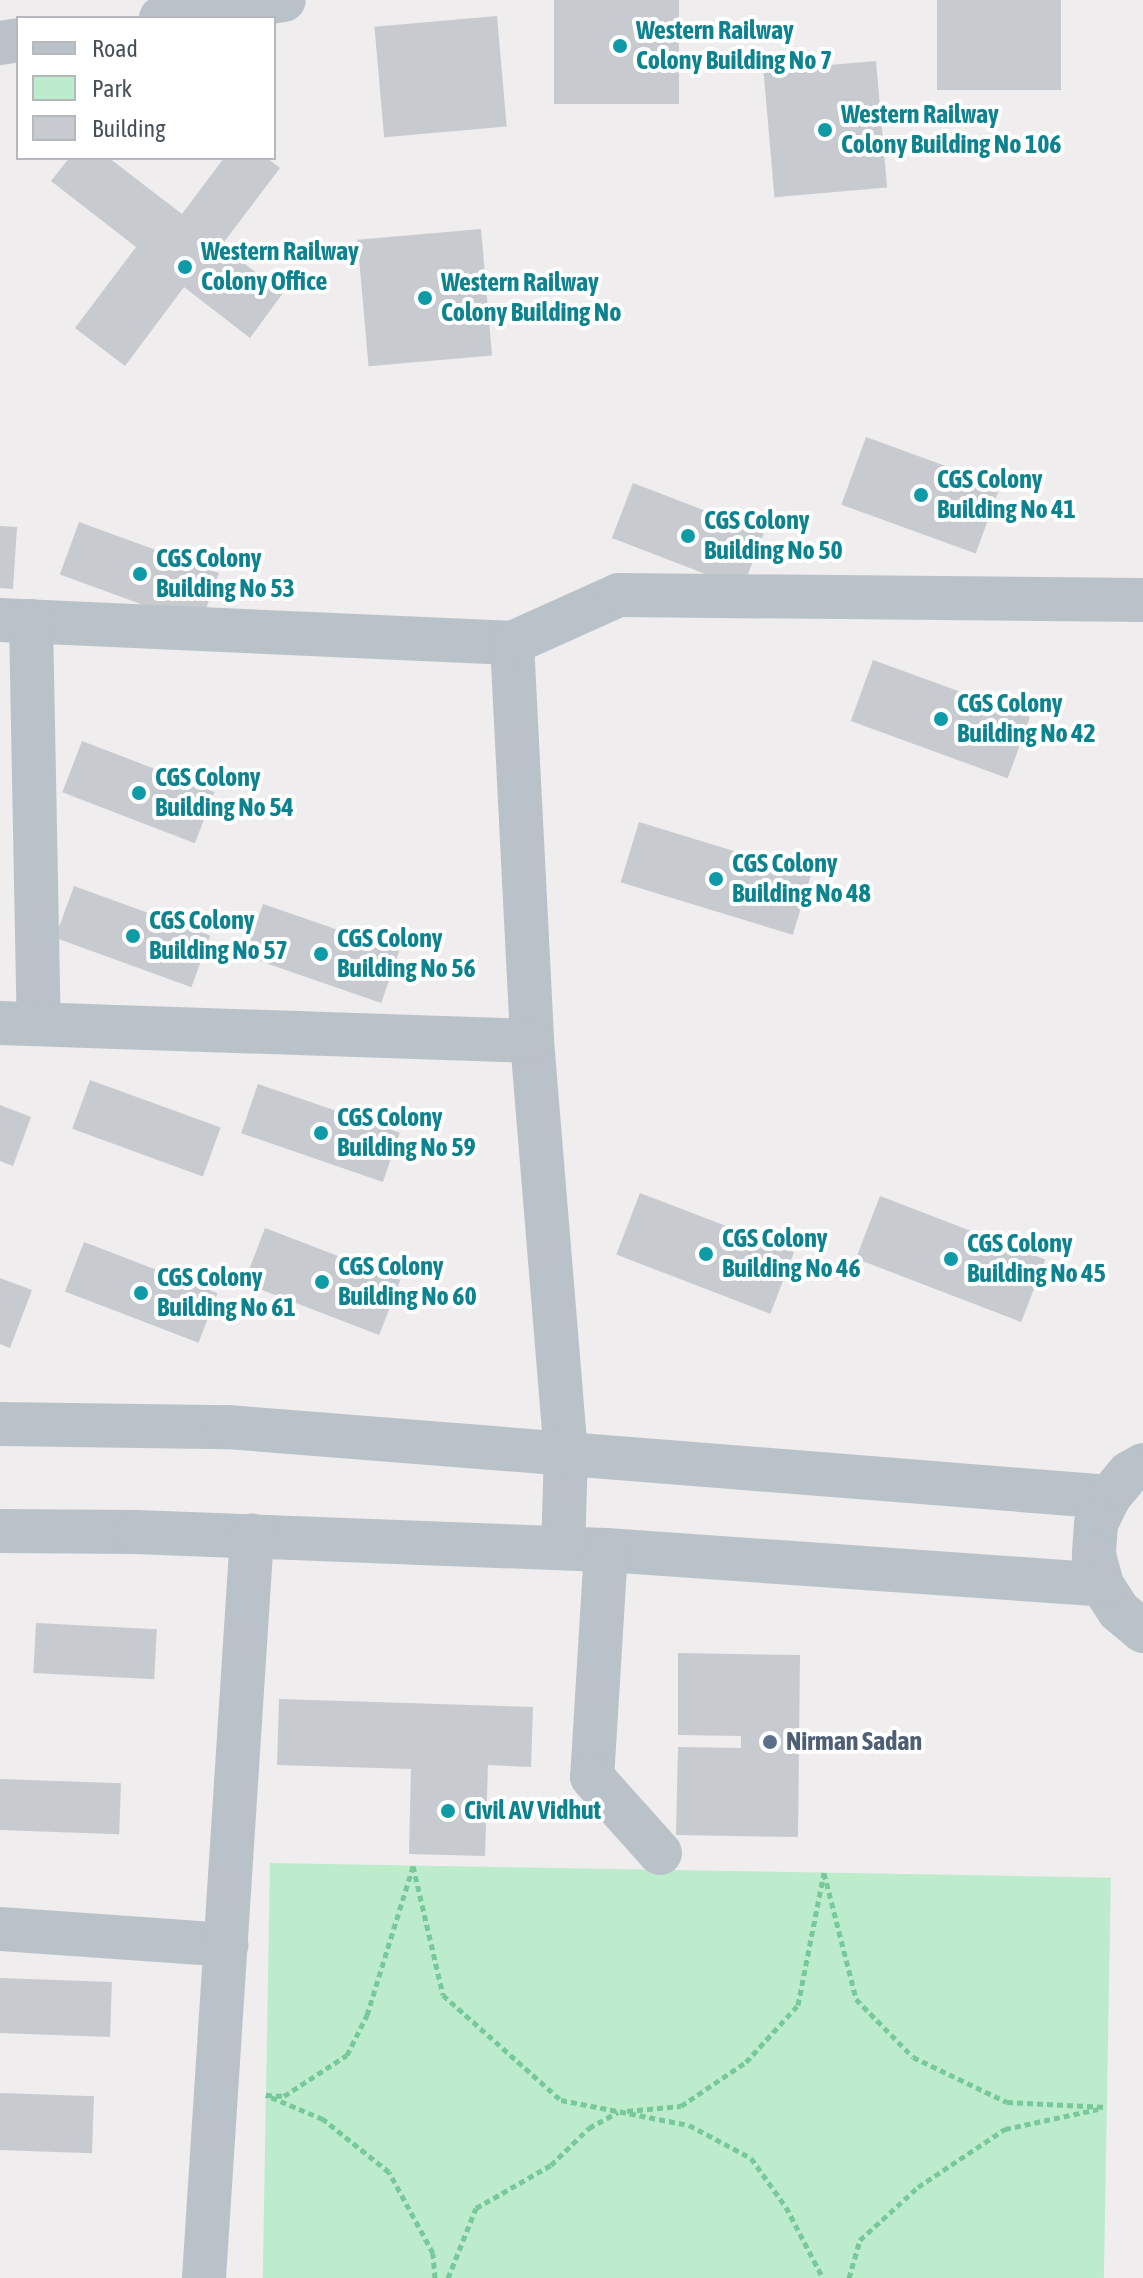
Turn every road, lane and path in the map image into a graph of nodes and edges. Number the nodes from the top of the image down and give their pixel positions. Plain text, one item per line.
1 (284, 0) edge
2 (175, 16) edge
3 (1143, 600) edge
4 (16, 620) edge
5 (512, 643) junction
6 (19, 1023) edge
7 (532, 1041) junction
8 (0, 1424) edge
9 (566, 1454) junction
10 (1143, 1465) edge
11 (1109, 1497) junction
12 (0, 1531) edge
13 (252, 1536) junction
14 (563, 1548) junction
15 (606, 1550) junction
16 (1102, 1585) junction
17 (1143, 1631) edge
18 (660, 1853) dead end
19 (0, 1929) edge
20 (226, 1945) junction
21 (620, 2111) junction
22 (204, 2278) edge
23 (435, 2278) edge
24 (448, 2278) edge
25 (823, 2278) edge
26 (849, 2278) edge

1 - 2 street
3 - 5 street
4 - 5 street
4 - 6 street
5 - 7 street
6 - 7 street
7 - 9 street
8 - 9 street
9 - 11 street
9 - 14 street
10 - 11 street
11 - 16 street
12 - 13 street
13 - 14 street
13 - 20 street
14 - 15 street
15 - 16 street
15 - 18 street
16 - 17 street
19 - 20 street
20 - 22 street
21 - 23 path
21 - 24 path
21 - 25 path
21 - 26 path

